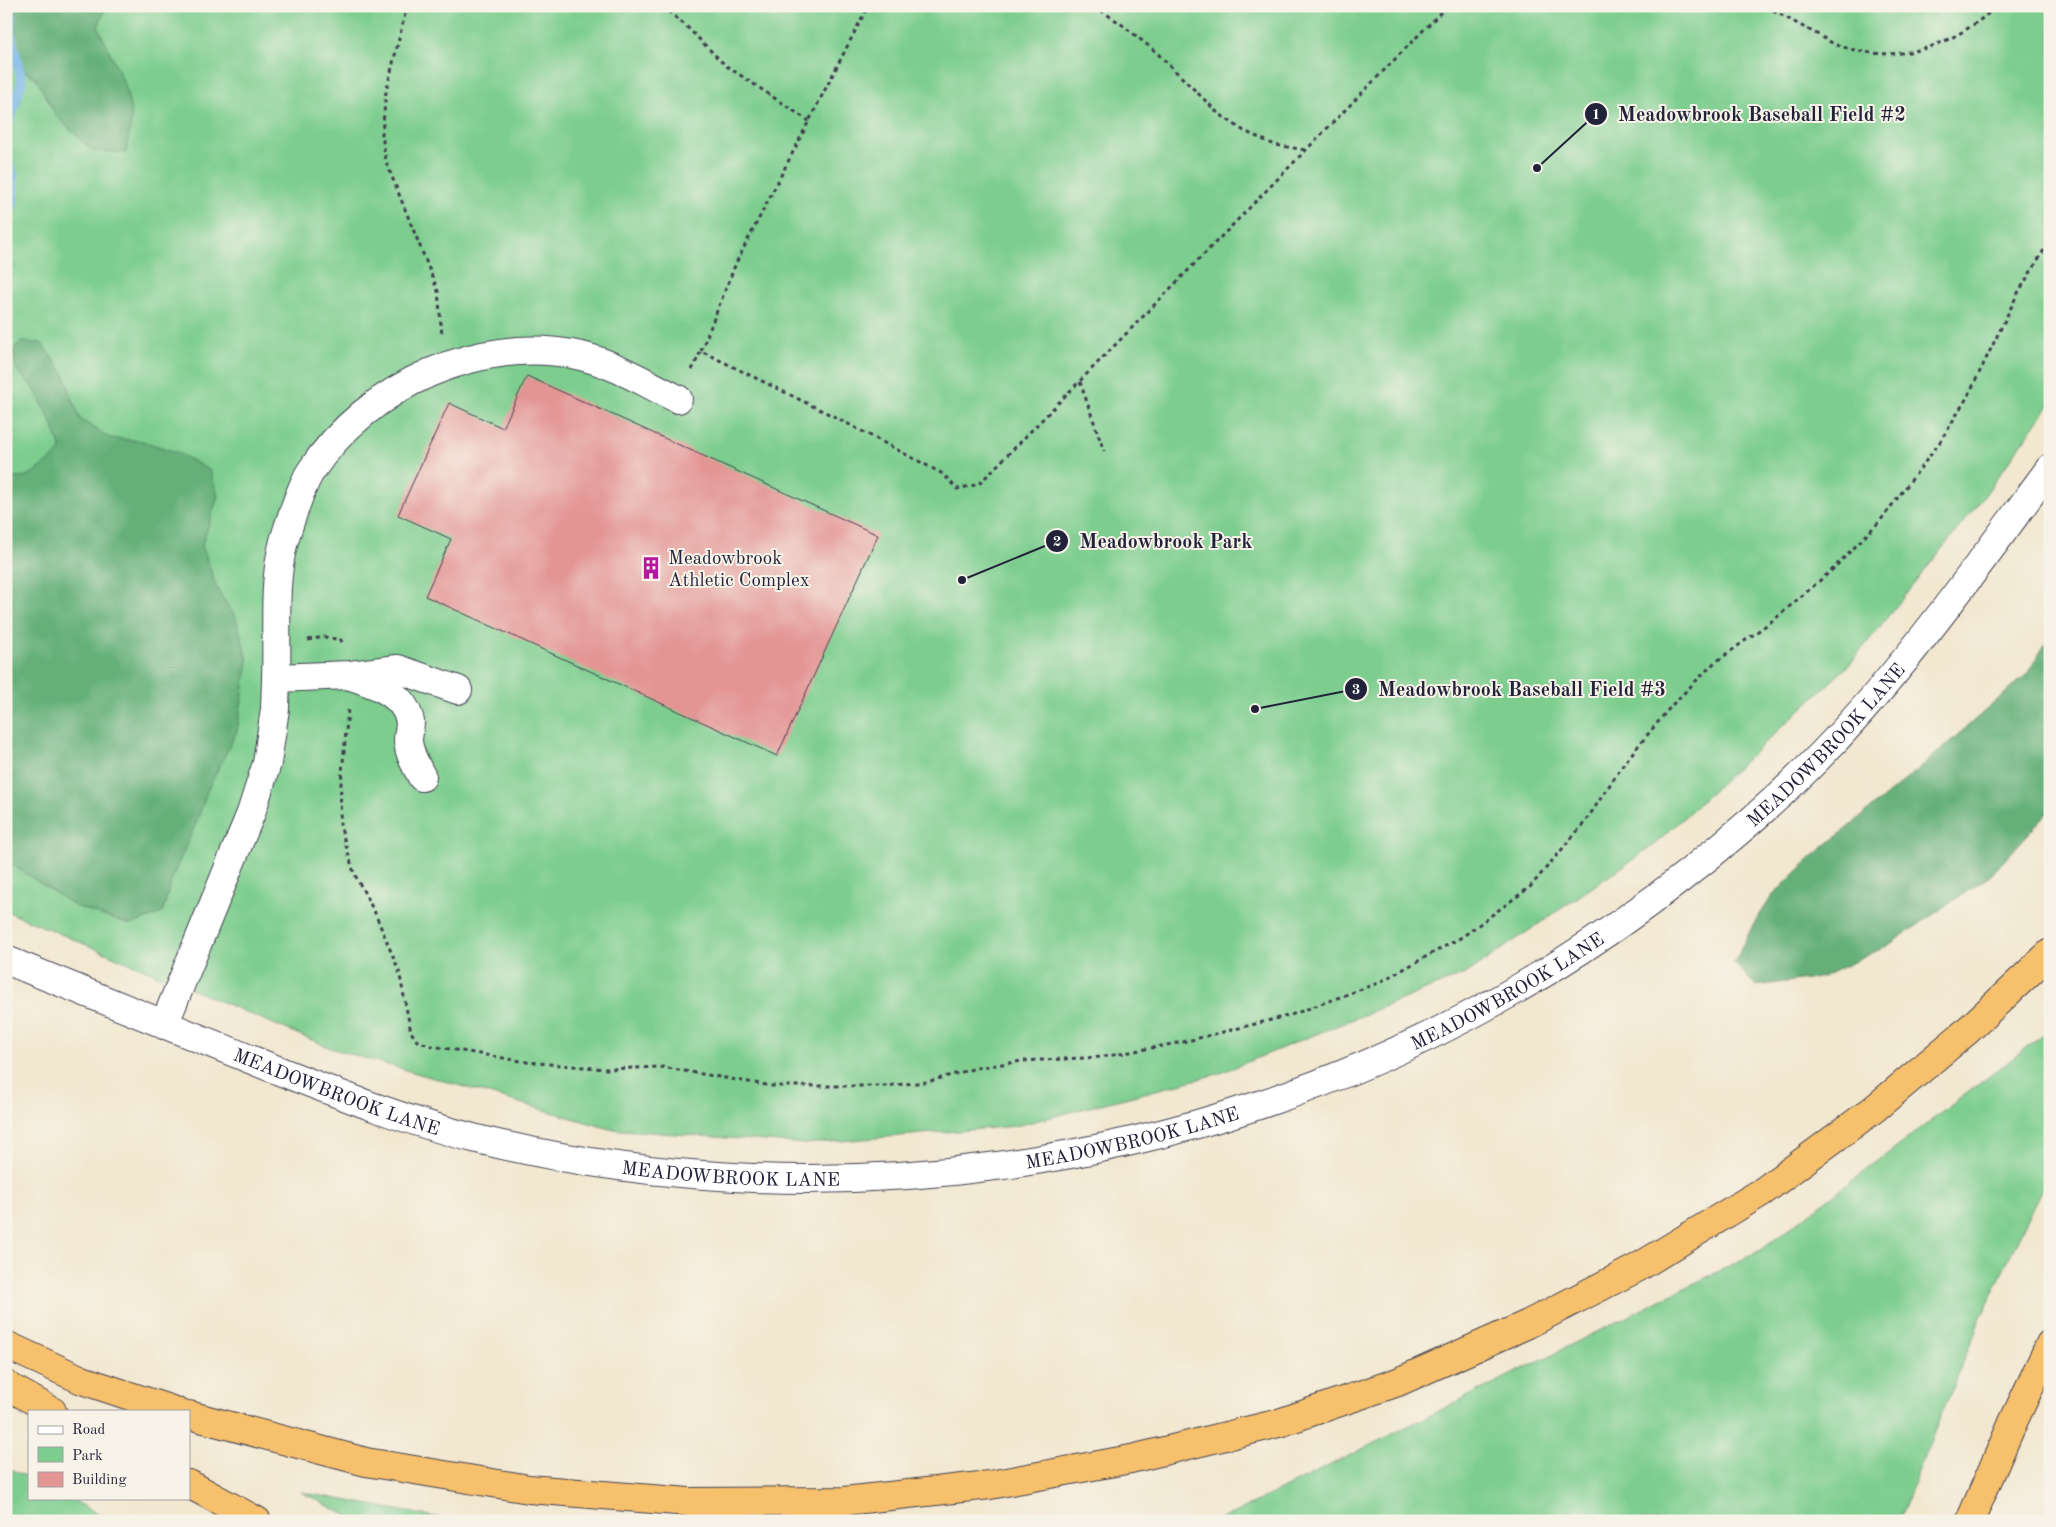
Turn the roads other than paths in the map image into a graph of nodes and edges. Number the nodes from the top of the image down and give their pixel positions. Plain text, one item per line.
1 (678, 399) dead end
2 (2050, 468) edge
3 (350, 676) junction
4 (276, 678) junction
5 (458, 690) dead end
6 (422, 777) dead end
7 (2050, 953) edge
8 (6, 960) edge
9 (164, 1025) junction
10 (2050, 1344) edge
11 (6, 1345) edge
12 (6, 1385) edge
13 (50, 1410) edge
14 (172, 1410) edge
15 (190, 1415) edge
16 (190, 1485) edge
17 (257, 1521) edge
18 (1970, 1521) edge

1 - 4 street
2 - 9 street, MEADOWBROOK LANE
3 - 4 street
3 - 5 street
3 - 6 street
4 - 9 street
7 - 15 highway
8 - 9 street, MEADOWBROOK LANE
10 - 18 highway
11 - 14 highway
12 - 13 highway
16 - 17 highway

